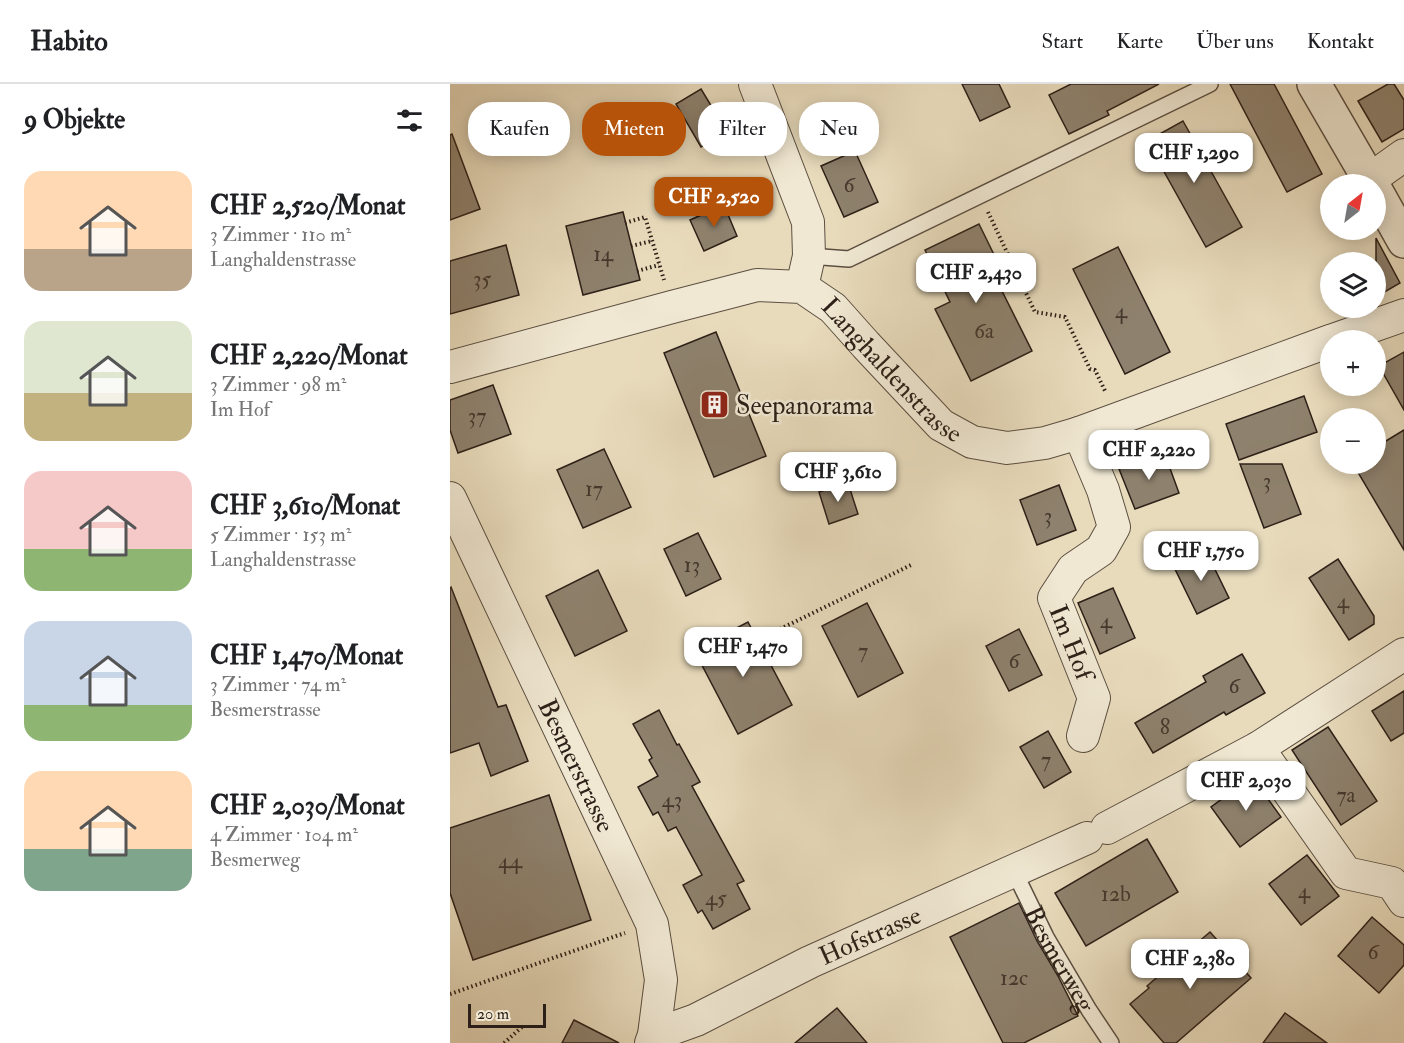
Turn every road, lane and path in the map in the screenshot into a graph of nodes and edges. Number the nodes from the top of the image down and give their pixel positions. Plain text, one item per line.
1 (755, 84) edge
2 (1210, 84) edge
3 (1314, 84) edge
4 (1404, 155) edge
5 (1366, 174) edge
6 (1384, 174) edge
7 (979, 195) junction
8 (1386, 210) edge
9 (625, 223) dead end
10 (652, 241) junction
11 (1404, 241) edge
12 (631, 246) dead end
13 (809, 256) junction
14 (659, 265) junction
15 (637, 271) dead end
16 (802, 287) junction
17 (672, 307) junction
18 (1404, 315) edge
19 (1362, 330) edge
20 (1320, 345) edge
21 (450, 367) edge
22 (1118, 419) junction
23 (1079, 433) junction
24 (450, 498) edge
25 (913, 564) dead end
26 (776, 632) dead end
27 (1404, 654) edge
28 (1083, 736) dead end
29 (1258, 748) junction
30 (1014, 871) junction
31 (1404, 901) edge
32 (652, 924) junction
33 (450, 994) edge
34 (522, 1027) dead end
35 (653, 1039) edge
36 (504, 1043) edge
37 (1111, 1043) edge

1 - 13 street
2 - 7 lane
3 - 5 street
4 - 6 street
7 - 13 lane
7 - 22 path
8 - 11 street
9 - 10 path
10 - 12 path
10 - 14 path
13 - 16 street
14 - 15 path
14 - 17 path
16 - 17 street, Langhaldenstrasse
16 - 23 street, Langhaldenstrasse
17 - 21 street, Langhaldenstrasse
18 - 19 street, Langhaldenstrasse
20 - 22 street, Langhaldenstrasse
22 - 23 street, Langhaldenstrasse
23 - 28 street, Im Hof
24 - 32 street, Besmerstrasse
25 - 26 path
27 - 29 street, Hofstrasse
29 - 30 street, Hofstrasse
29 - 31 street
30 - 35 street, Hofstrasse
30 - 37 lane, Besmerweg
32 - 33 path
32 - 35 street, Besmerstrasse
34 - 36 path

